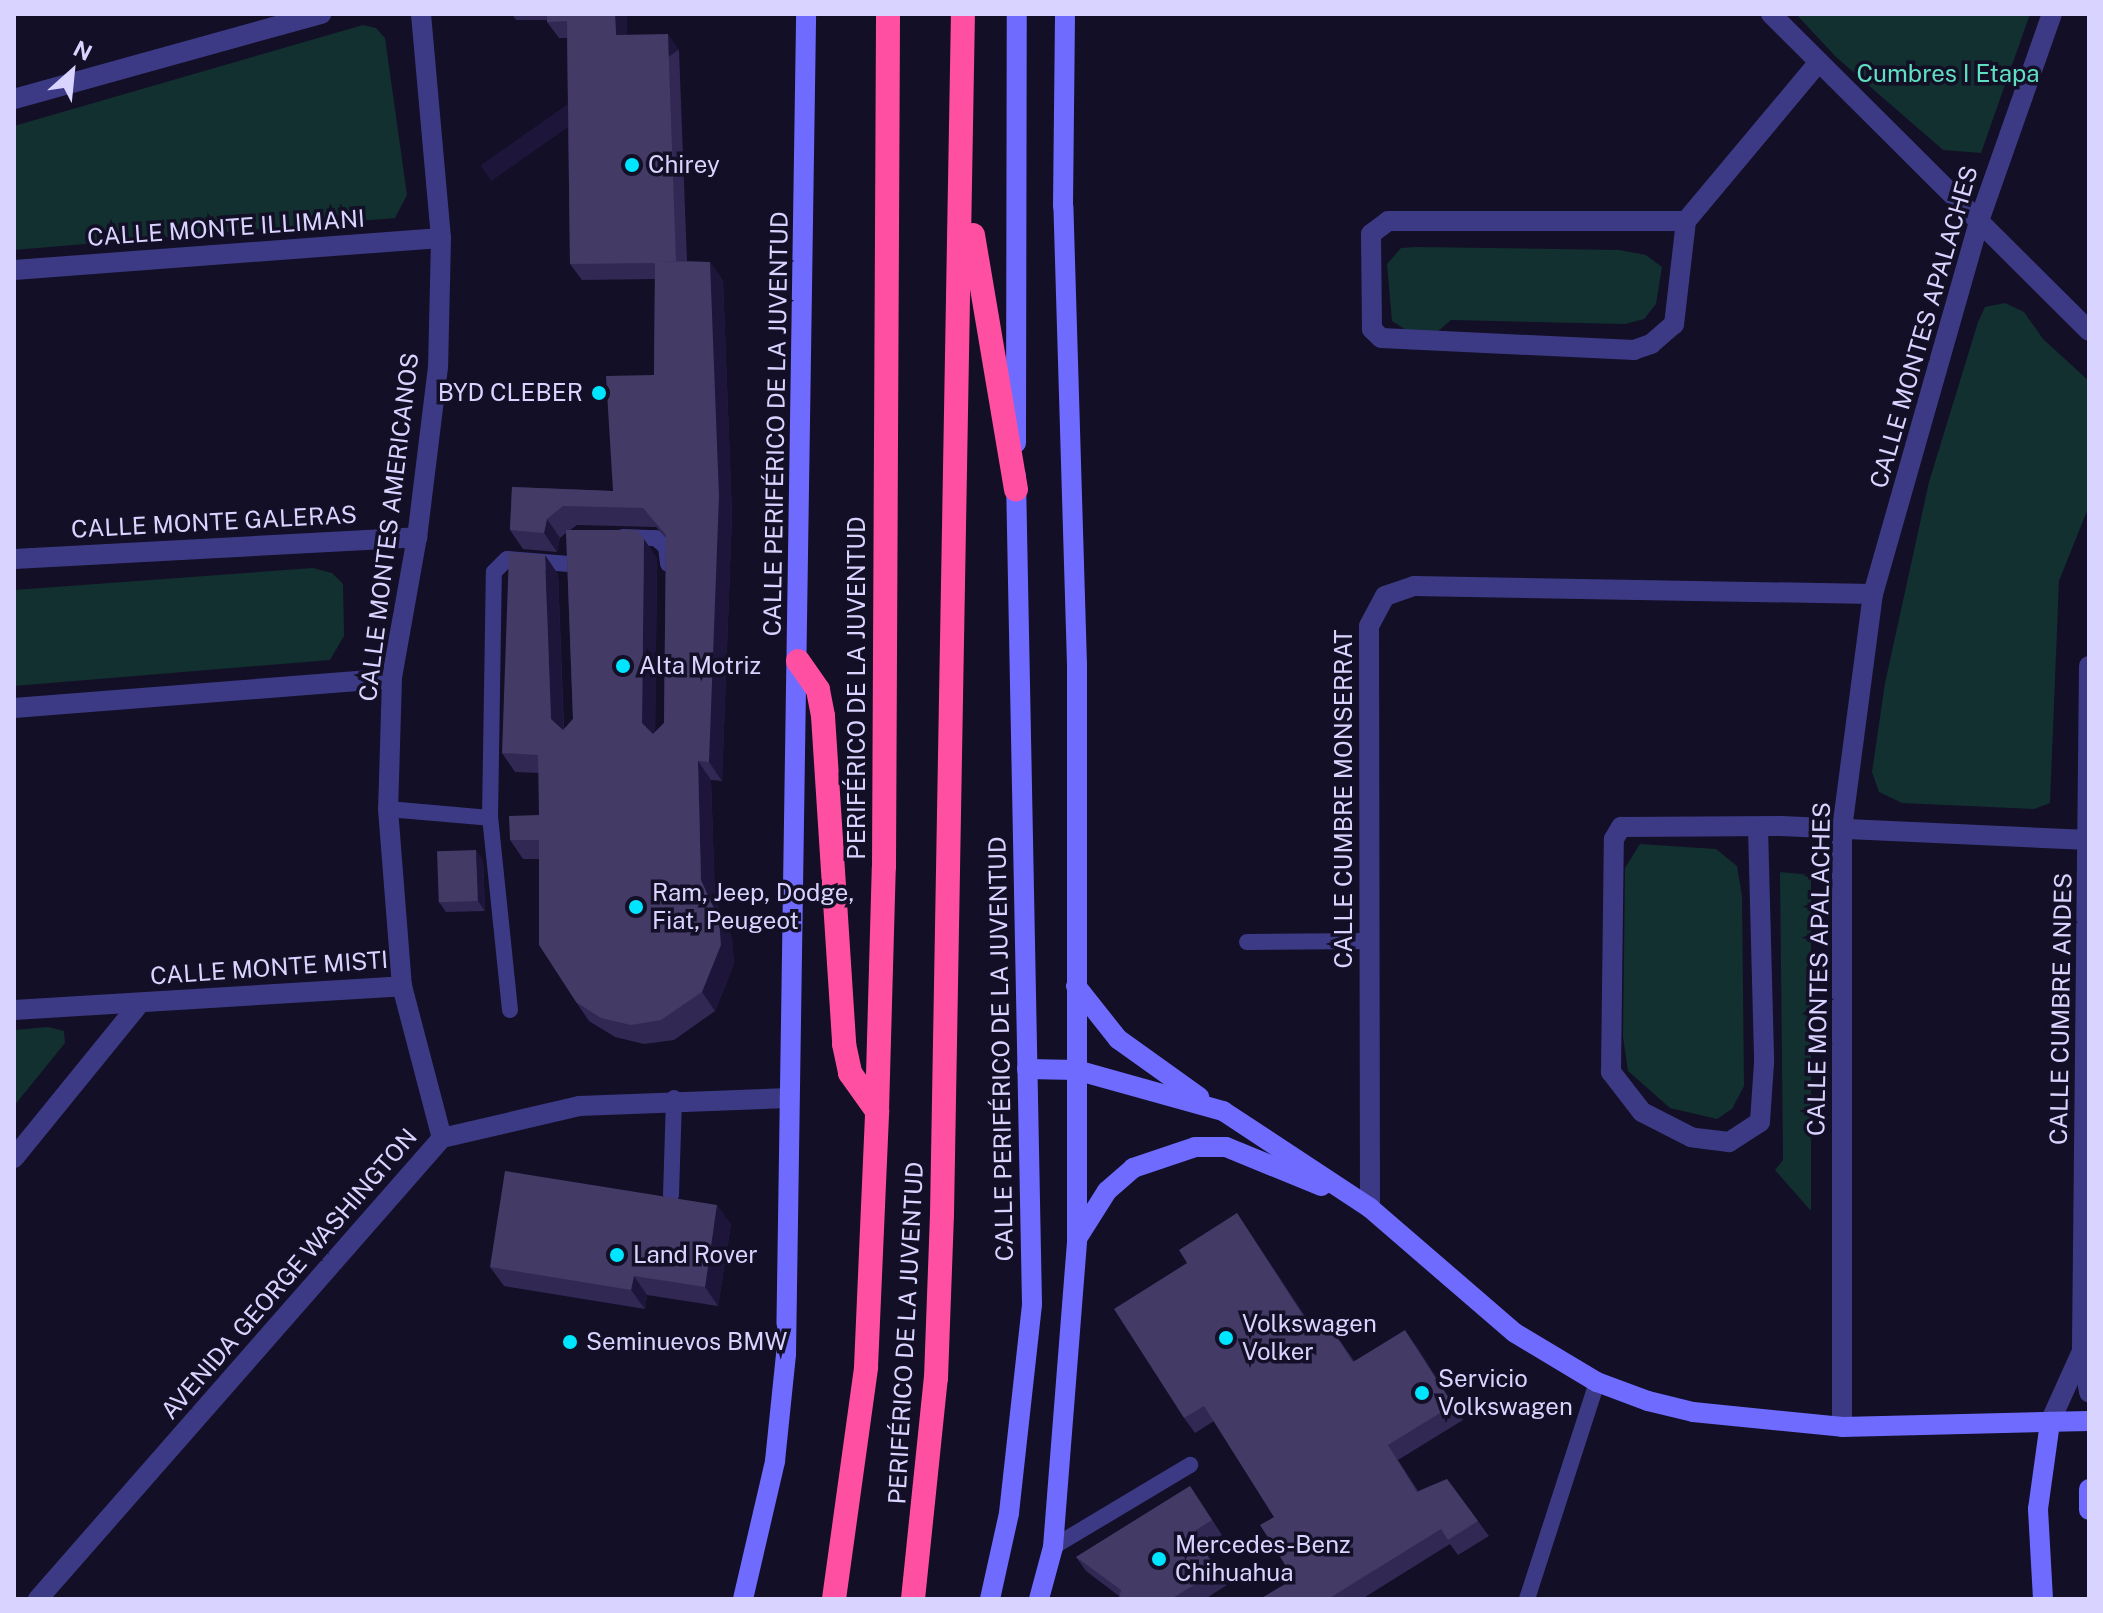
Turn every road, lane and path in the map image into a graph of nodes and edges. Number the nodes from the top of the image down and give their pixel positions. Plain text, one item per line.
1 (321, 14) edge
2 (421, 14) edge
3 (806, 14) edge
4 (888, 14) edge
5 (963, 14) edge
6 (1017, 14) edge
7 (1065, 14) edge
8 (1771, 14) edge
9 (2052, 14) edge
10 (1819, 62) junction
11 (14, 99) edge
12 (963, 175) junction
13 (1686, 221) junction
14 (1979, 221) junction
15 (441, 238) junction
16 (14, 270) edge
17 (2089, 331) edge
18 (1016, 489) junction
19 (417, 537) junction
20 (608, 537) edge
21 (568, 545) edge
22 (14, 559) edge
23 (668, 585) edge
24 (1873, 594) junction
25 (798, 661) junction
26 (2089, 666) edge
27 (392, 678) junction
28 (14, 708) edge
29 (388, 809) junction
30 (490, 818) junction
31 (1758, 827) junction
32 (1842, 829) junction
33 (2089, 840) edge
34 (1370, 941) junction
35 (1247, 942) dead end
36 (402, 986) junction
37 (1075, 986) junction
38 (140, 1003) junction
39 (14, 1010) edge
40 (510, 1010) dead end
41 (1027, 1069) junction
42 (1076, 1070) junction
43 (674, 1098) junction
44 (788, 1098) junction
45 (877, 1111) junction
46 (1223, 1111) junction
47 (442, 1138) junction
48 (14, 1158) edge
49 (671, 1195) edge
50 (1370, 1208) junction
51 (1077, 1241) junction
52 (2082, 1351) junction
53 (1597, 1382) junction
54 (2089, 1392) edge
55 (2089, 1421) edge
56 (2050, 1422) junction
57 (1842, 1427) junction
58 (1190, 1465) dead end
59 (2089, 1489) edge
60 (2089, 1510) edge
61 (1053, 1547) junction
62 (38, 1599) edge
63 (743, 1599) edge
64 (834, 1599) edge
65 (913, 1599) edge
66 (990, 1599) edge
67 (1039, 1599) edge
68 (1527, 1599) edge
69 (2043, 1599) edge

1 - 11 street
2 - 15 street, CALLE MONTES AMERICANOS
3 - 25 main road, CALLE PERIFÉRICO DE LA JUVENTUD
4 - 45 highway, PERIFÉRICO DE LA JUVENTUD
5 - 12 highway, PERIFÉRICO DE LA JUVENTUD
6 - 18 main road, CALLE PERIFÉRICO DE LA JUVENTUD
7 - 37 main road
8 - 10 street
9 - 14 street, CALLE MONTES APALACHES
10 - 13 street
10 - 14 street
12 - 18 highway
12 - 65 highway, PERIFÉRICO DE LA JUVENTUD
13 - 13 street
14 - 17 street
14 - 24 street, CALLE MONTES APALACHES
15 - 16 street, CALLE MONTE ILLIMANI
15 - 19 street, CALLE MONTES AMERICANOS
18 - 41 main road, CALLE PERIFÉRICO DE LA JUVENTUD
19 - 22 street, CALLE MONTE GALERAS
19 - 27 street, CALLE MONTES AMERICANOS
20 - 23 lane
21 - 30 lane
24 - 32 street, CALLE MONTES APALACHES
24 - 34 street, CALLE CUMBRE MONSERRAT
25 - 44 main road, CALLE PERIFÉRICO DE LA JUVENTUD
25 - 45 highway
26 - 33 street, CALLE CUMBRE ANDES
27 - 28 street
27 - 29 street, CALLE MONTES AMERICANOS
29 - 30 lane
29 - 36 street, CALLE MONTES AMERICANOS
30 - 40 lane
31 - 31 street
31 - 32 street
32 - 33 street
32 - 57 street, CALLE MONTES APALACHES
33 - 52 street, CALLE CUMBRE ANDES
34 - 35 lane
34 - 50 street, CALLE CUMBRE MONSERRAT
36 - 38 street, CALLE MONTE MISTI
36 - 47 street, CALLE MONTES AMERICANOS
37 - 42 main road
37 - 46 main road
38 - 39 street, CALLE MONTE MISTI
38 - 48 street, CALLE MONTE MISTI
41 - 42 main road
41 - 66 main road, CALLE PERIFÉRICO DE LA JUVENTUD
42 - 46 main road
42 - 51 main road
43 - 44 street, AVENIDA GEORGE WASHINGTON
43 - 47 street, AVENIDA GEORGE WASHINGTON
43 - 49 lane
44 - 63 main road, CALLE PERIFÉRICO DE LA JUVENTUD
45 - 64 highway, PERIFÉRICO DE LA JUVENTUD
46 - 50 main road
47 - 62 street, AVENIDA GEORGE WASHINGTON
50 - 51 main road
50 - 53 main road
51 - 61 main road
52 - 54 street, CALLE CUMBRE ANDES
52 - 56 street, CALLE CUMBRE ANDES
53 - 57 main road
53 - 68 lane
55 - 56 main road
56 - 57 main road
56 - 69 main road
58 - 61 lane
59 - 60 main road
61 - 67 main road

